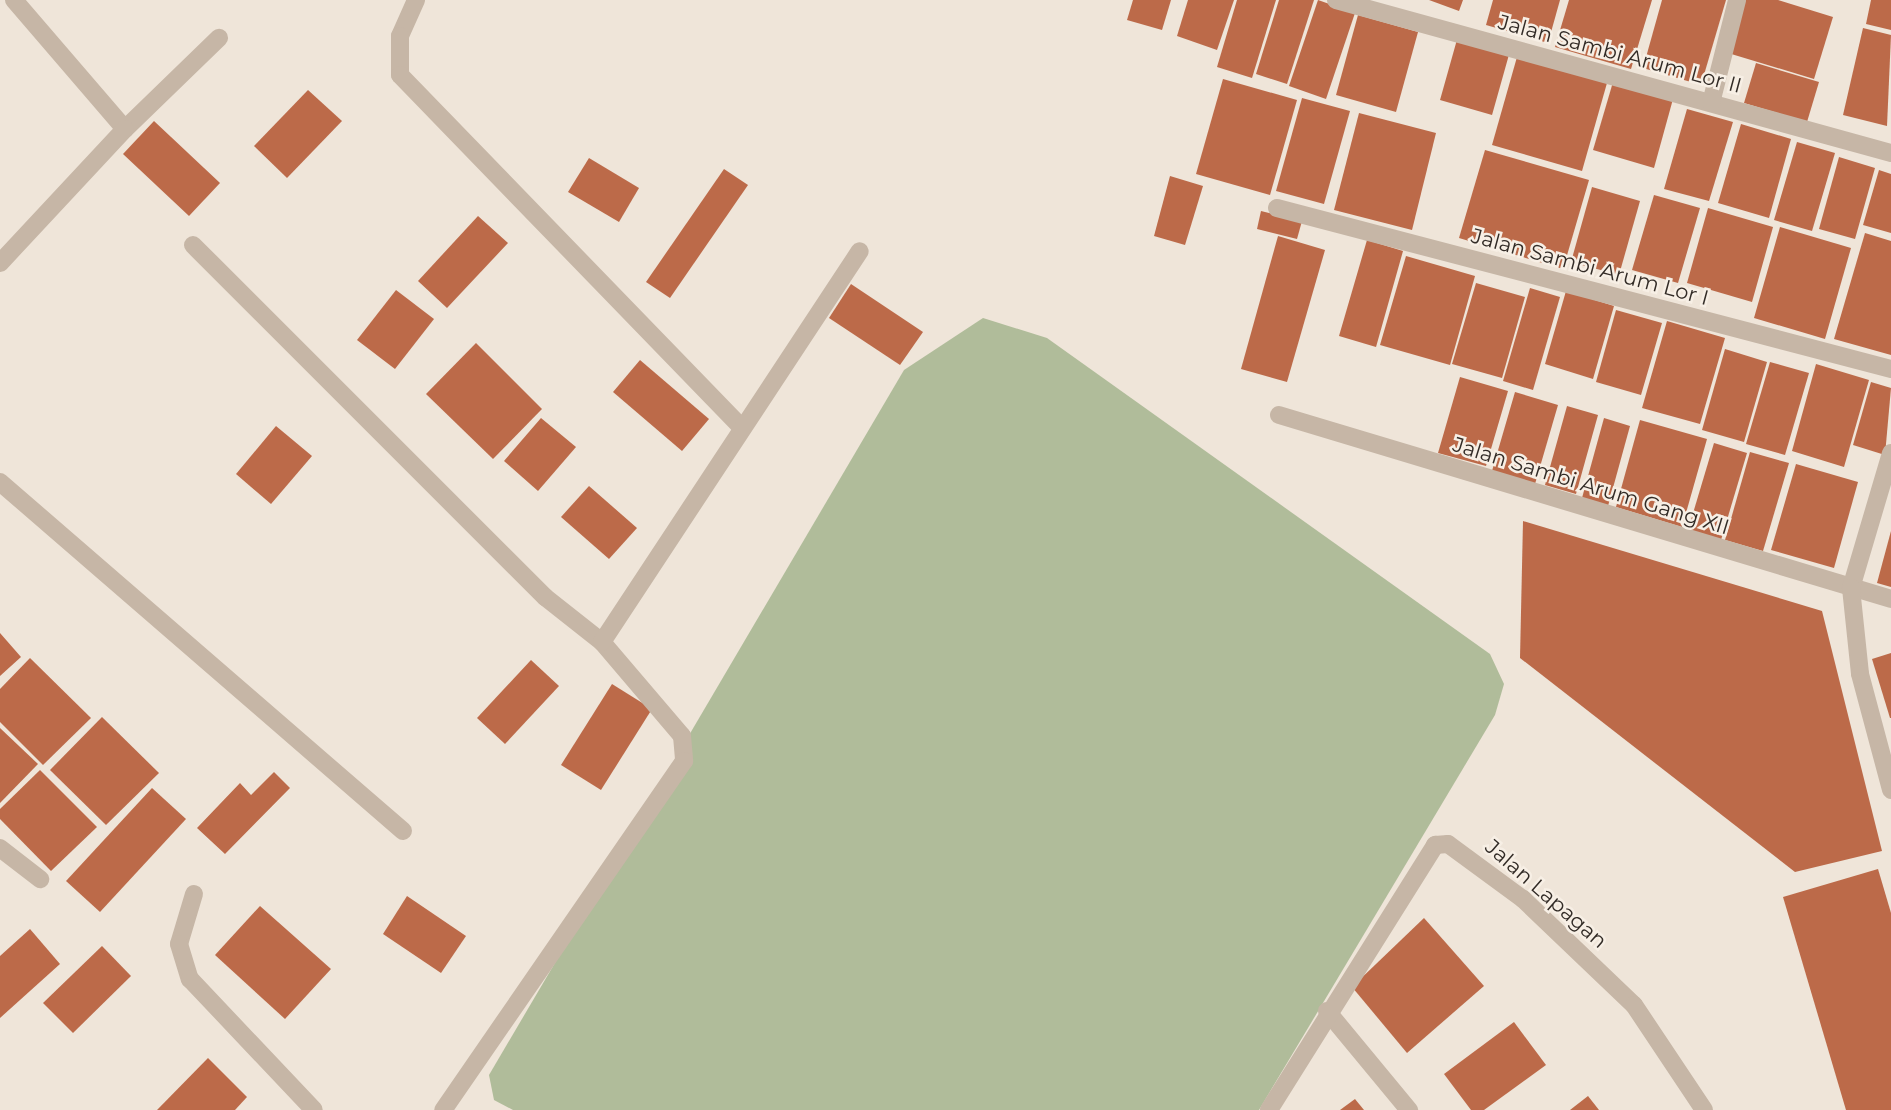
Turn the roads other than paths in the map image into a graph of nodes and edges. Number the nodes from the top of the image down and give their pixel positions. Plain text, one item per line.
1 (14, 0) edge
2 (416, 0) edge
3 (1336, 0) edge
4 (1737, 0) edge
5 (219, 38) dead end
6 (1712, 103) junction
7 (125, 129) junction
8 (1891, 153) edge
9 (1277, 208) dead end
10 (193, 245) dead end
11 (860, 251) dead end
12 (0, 263) edge
13 (1891, 369) edge
14 (1279, 415) dead end
15 (739, 425) junction
16 (1891, 453) edge
17 (0, 482) edge
18 (1851, 588) junction
19 (1891, 599) edge
20 (601, 642) junction
21 (1891, 790) edge
22 (403, 831) dead end
23 (0, 848) edge
24 (40, 879) dead end
25 (194, 894) dead end
26 (1327, 1011) junction
27 (305, 1107) edge
28 (443, 1110) edge
29 (1269, 1110) edge
30 (1409, 1110) edge
31 (1704, 1110) edge

1 - 7 street
2 - 15 street
3 - 6 street, Jalan Sambi Arum Lor II
4 - 6 street
5 - 7 street
6 - 8 street, Jalan Sambi Arum Lor II
7 - 12 street
9 - 13 street, Jalan Sambi Arum Lor I
10 - 20 street
11 - 15 street
14 - 18 street, Jalan Sambi Arum Gang XII
15 - 20 street
16 - 18 street
17 - 22 street
18 - 19 street, Jalan Sambi Arum Gang XII
18 - 21 street
20 - 28 street
23 - 24 street
25 - 27 street
26 - 29 street, Jalan Lapagan
26 - 30 street
26 - 31 street, Jalan Lapagan

